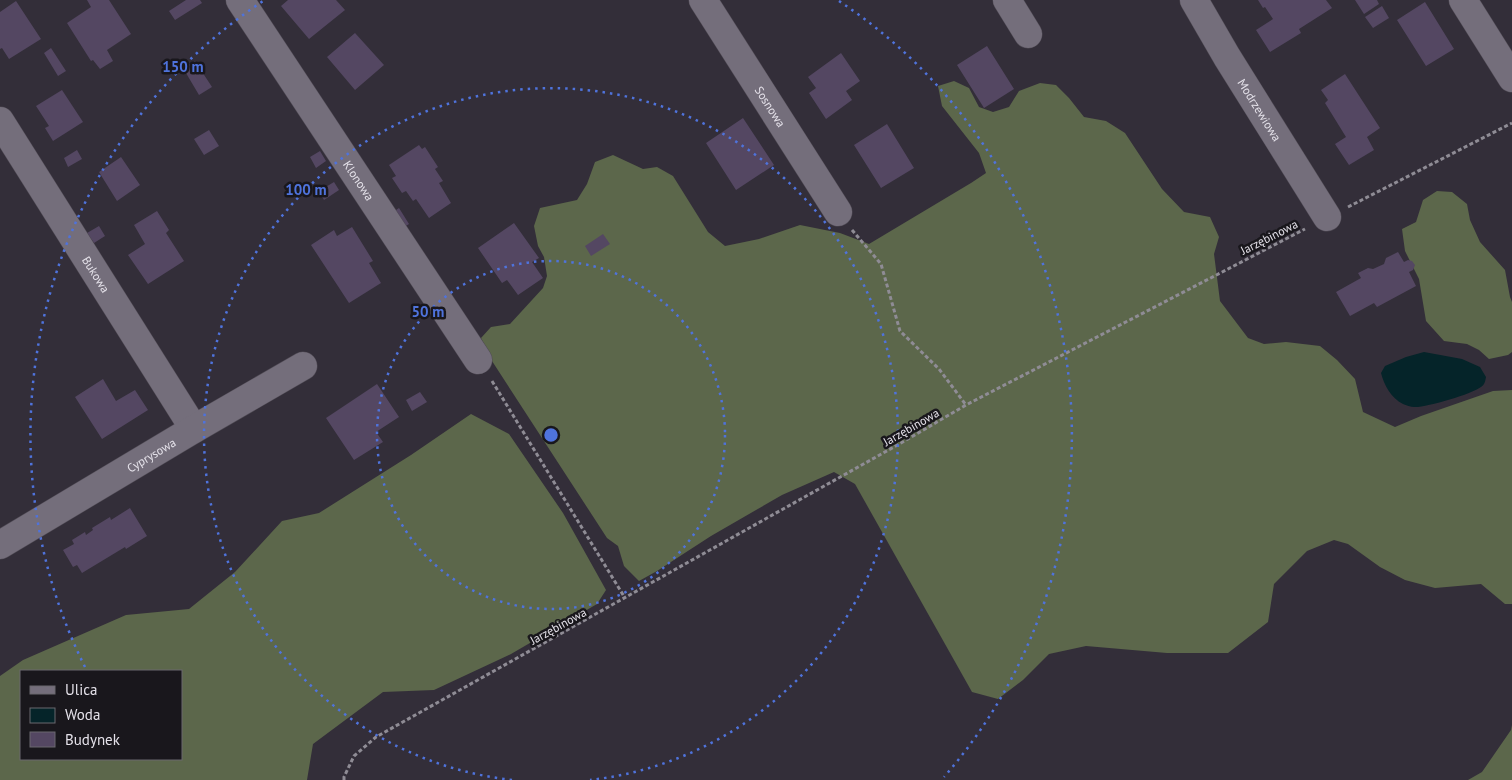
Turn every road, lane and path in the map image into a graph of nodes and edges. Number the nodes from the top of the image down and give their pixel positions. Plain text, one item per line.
1 (240, 0) edge
2 (703, 0) edge
3 (1007, 0) edge
4 (1194, 0) edge
5 (1463, 0) edge
6 (1028, 34) dead end
7 (1512, 78) edge
8 (0, 121) edge
9 (1512, 123) edge
10 (838, 212) joint
11 (1327, 218) junction
12 (478, 360) joint
13 (303, 366) dead end
14 (966, 405) junction
15 (194, 429) junction
16 (0, 545) edge
17 (625, 598) junction
18 (344, 780) edge

1 - 12 street, Klonowa
2 - 10 street, Sosnowa
3 - 6 street
4 - 11 street, Modrzewiowa
5 - 7 street
8 - 15 street, Bukowa
9 - 11 path, Jarzębinowa
10 - 14 path
11 - 14 path, Jarzębinowa
12 - 17 path
13 - 15 street, Cyprysowa
14 - 17 path, Jarzębinowa
15 - 16 street, Cyprysowa
17 - 18 path, Jarzębinowa

